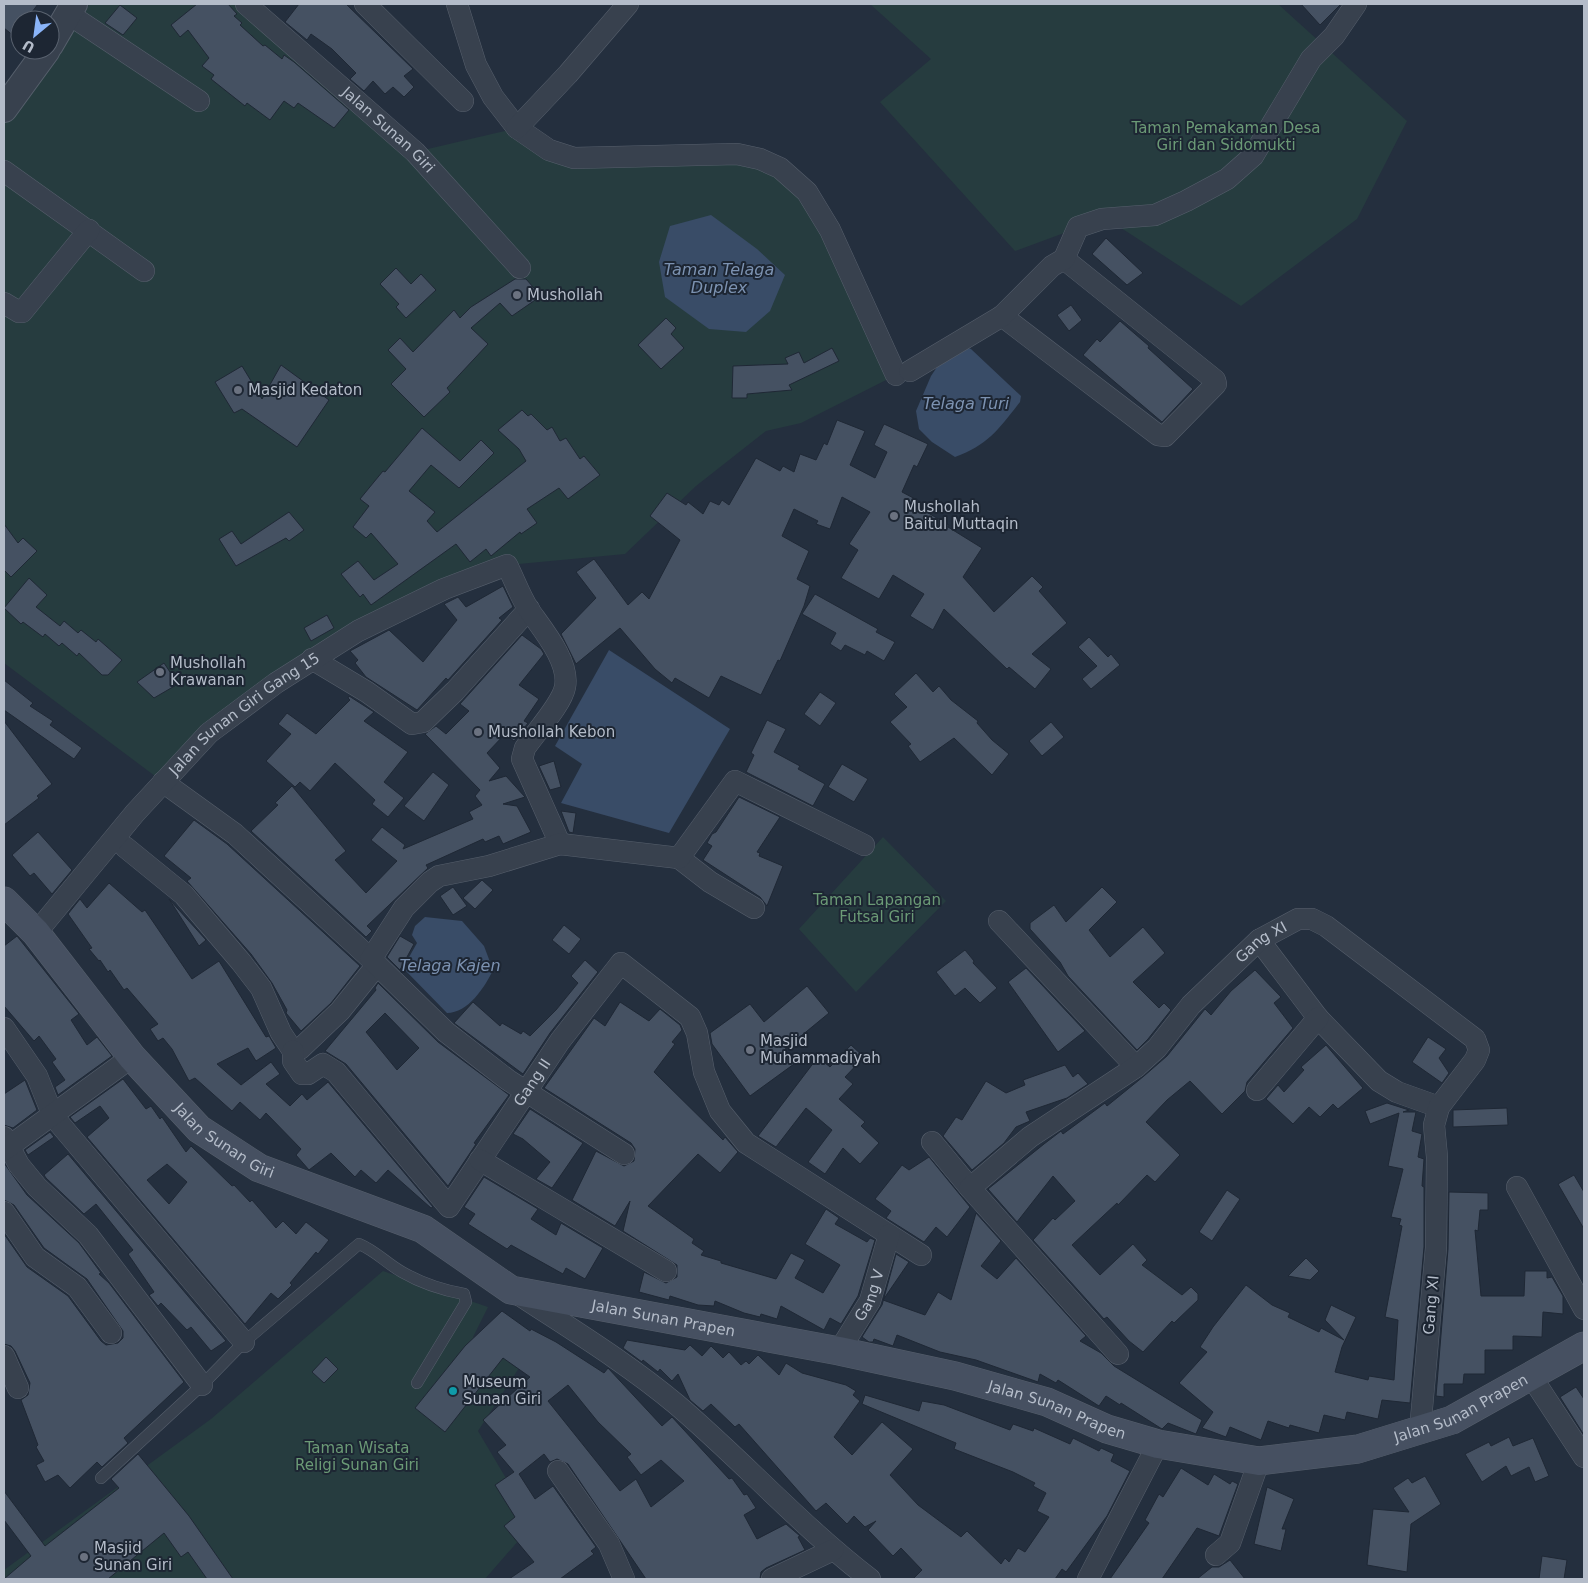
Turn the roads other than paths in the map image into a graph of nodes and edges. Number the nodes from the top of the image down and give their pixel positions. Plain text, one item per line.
1 (246, 4) edge
2 (365, 4) edge
3 (457, 4) edge
4 (628, 4) edge
5 (1356, 4) edge
6 (72, 9) edge
7 (60, 29) edge
8 (40, 60) edge
9 (198, 101) dead end
10 (463, 101) dead end
11 (4, 109) edge
12 (517, 128) junction
13 (4, 171) edge
14 (89, 230) junction
15 (1064, 259) junction
16 (520, 268) dead end
17 (144, 271) dead end
18 (4, 303) edge
19 (1002, 316) junction
20 (529, 609) junction
21 (312, 660) junction
22 (163, 782) junction
23 (560, 844) junction
24 (864, 845) dead end
25 (125, 847) dead end
26 (679, 858) junction
27 (4, 901) edge
28 (754, 908) dead end
29 (999, 922) dead end
30 (36, 933) junction
31 (1258, 940) junction
32 (374, 962) junction
33 (1318, 1018) junction
34 (4, 1028) edge
35 (293, 1051) junction
36 (132, 1057) junction
37 (1136, 1067) junction
38 (1257, 1090) dead end
39 (527, 1092) junction
40 (1439, 1107) junction
41 (53, 1116) junction
42 (932, 1142) dead end
43 (5, 1144) edge
44 (624, 1154) dead end
45 (480, 1160) junction
46 (1517, 1187) dead end
47 (970, 1188) junction
48 (4, 1212) edge
49 (889, 1235) junction
50 (921, 1256) dead end
51 (666, 1271) dead end
52 (511, 1290) junction
53 (1584, 1309) edge
54 (111, 1333) dead end
55 (244, 1342) junction
56 (1584, 1346) edge
57 (839, 1352) junction
58 (1118, 1354) dead end
59 (4, 1356) edge
60 (1531, 1376) junction
61 (417, 1383) dead end
62 (202, 1385) junction
63 (18, 1388) dead end
64 (1420, 1431) junction
65 (1158, 1444) junction
66 (1584, 1457) edge
67 (1259, 1461) junction
68 (558, 1471) dead end
69 (101, 1478) dead end
70 (833, 1550) junction
71 (1216, 1555) dead end
72 (624, 1579) edge
73 (772, 1579) edge
74 (870, 1579) edge
75 (1088, 1579) edge

1 - 16 street, Jalan Sunan Giri
2 - 10 street
3 - 12 street
4 - 12 street
5 - 15 street
6 - 7 street
6 - 9 street
8 - 11 street
12 - 19 street
13 - 14 street
14 - 17 street
14 - 18 street
15 - 19 street
15 - 19 street
20 - 21 street, Jalan Sunan Giri Gang 15
20 - 21 street
20 - 23 street
21 - 22 street, Jalan Sunan Giri Gang 15
22 - 30 street, Jalan Sunan Giri Gang 15
22 - 32 street
23 - 26 street
23 - 32 street
24 - 26 street
25 - 35 street
26 - 28 street
27 - 30 main road, Jalan Sunan Giri
29 - 37 street
30 - 36 main road, Jalan Sunan Giri
31 - 33 street
31 - 37 street, Gang XI
31 - 40 street, Gang XI
32 - 35 street
32 - 39 street
33 - 38 street
33 - 40 street
34 - 41 street
35 - 45 street, Gang II
36 - 41 street
36 - 52 main road, Jalan Sunan Giri
37 - 47 street, Gang XI
39 - 44 street
39 - 45 street, Gang II
39 - 49 street, Gang II
40 - 64 street, Gang XI
41 - 43 street
41 - 55 street
42 - 47 street
43 - 62 street
45 - 51 street
46 - 53 street
47 - 58 street
48 - 54 street
49 - 50 street
49 - 57 street, Gang V
52 - 57 main road, Jalan Sunan Prapen
52 - 70 street
55 - 61 lane
55 - 62 lane
56 - 60 main road, Jalan Sunan Prapen
57 - 65 main road, Jalan Sunan Prapen
59 - 63 street
60 - 64 main road, Jalan Sunan Prapen
60 - 66 street
62 - 69 lane
64 - 67 main road, Jalan Sunan Prapen
65 - 67 main road, Jalan Sunan Prapen
65 - 75 street
67 - 71 street
68 - 72 street
70 - 73 street
70 - 74 street

